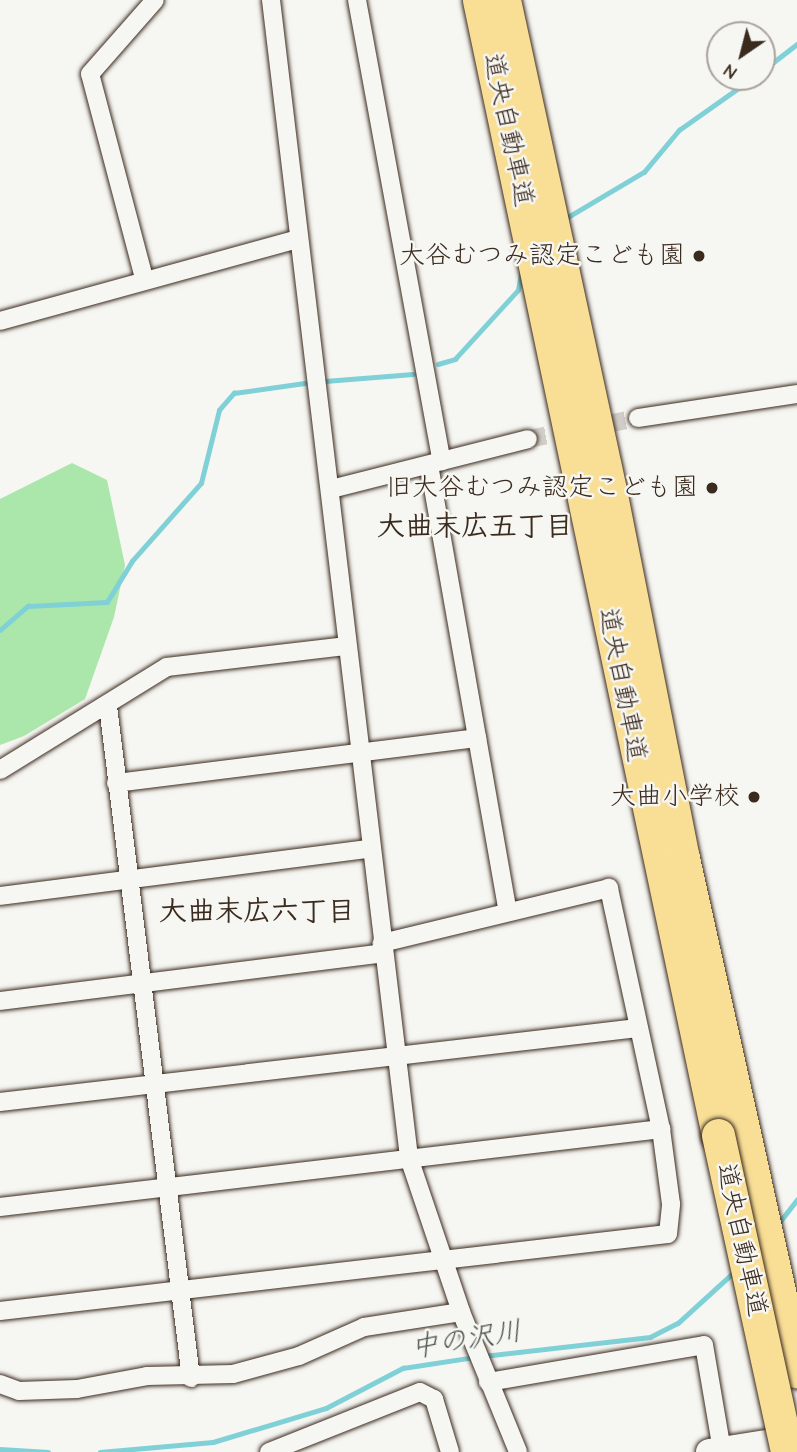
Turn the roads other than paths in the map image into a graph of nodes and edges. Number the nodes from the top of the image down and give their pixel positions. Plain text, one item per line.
1 (155, 0) edge
2 (271, 0) edge
3 (357, 0) edge
4 (479, 0) edge
5 (504, 0) edge
6 (297, 239) junction
7 (144, 278) junction
8 (0, 321) edge
9 (797, 394) edge
10 (638, 418) tunnel mouth
11 (528, 439) tunnel mouth
12 (435, 463) junction
13 (331, 489) junction
14 (347, 646) junction
15 (108, 706) junction
16 (477, 738) junction
17 (357, 749) junction
18 (0, 770) edge
19 (116, 783) junction
20 (369, 849) junction
21 (129, 880) junction
22 (0, 896) edge
23 (508, 911) junction
24 (383, 948) junction
25 (140, 981) junction
26 (0, 1001) edge
27 (638, 1028) junction
28 (395, 1056) junction
29 (154, 1084) junction
30 (0, 1102) edge
31 (661, 1129) junction
32 (731, 1133) junction
33 (409, 1158) junction
34 (166, 1189) junction
35 (0, 1207) edge
36 (442, 1259) junction
37 (178, 1293) junction
38 (0, 1311) edge
39 (461, 1312) junction
40 (797, 1372) edge
41 (485, 1375) junction
42 (191, 1378) junction
43 (0, 1384) edge
44 (797, 1438) edge
45 (716, 1451) edge
46 (268, 1452) edge
47 (450, 1452) edge
48 (518, 1452) edge
49 (787, 1452) edge

1 - 7 street
2 - 6 street
3 - 12 street
4 - 32 highway, 道央自動車道
5 - 32 highway, 道央自動車道
6 - 7 street
6 - 13 street
7 - 8 street
9 - 10 street
11 - 12 street
12 - 13 street
12 - 16 street
13 - 14 street
14 - 15 street
14 - 17 street
15 - 18 street
15 - 19 street
16 - 17 street
16 - 23 street
17 - 19 street
17 - 20 street
19 - 21 street
20 - 21 street
20 - 24 street
21 - 22 street
21 - 25 street
23 - 24 street
23 - 27 street
24 - 25 street
24 - 28 street
25 - 26 street
25 - 29 street
27 - 28 street
27 - 31 street
28 - 29 street
28 - 33 street
29 - 30 street
29 - 34 street
31 - 33 street
31 - 36 street
32 - 40 highway, 道央自動車道
32 - 49 highway, 道央自動車道, bridge
33 - 34 street
33 - 36 street
34 - 35 street
34 - 37 street
36 - 37 street
36 - 39 street
37 - 38 street
37 - 42 street
39 - 41 street
39 - 42 street
41 - 45 street
41 - 48 street
42 - 43 street
44 - 45 street
46 - 47 street

